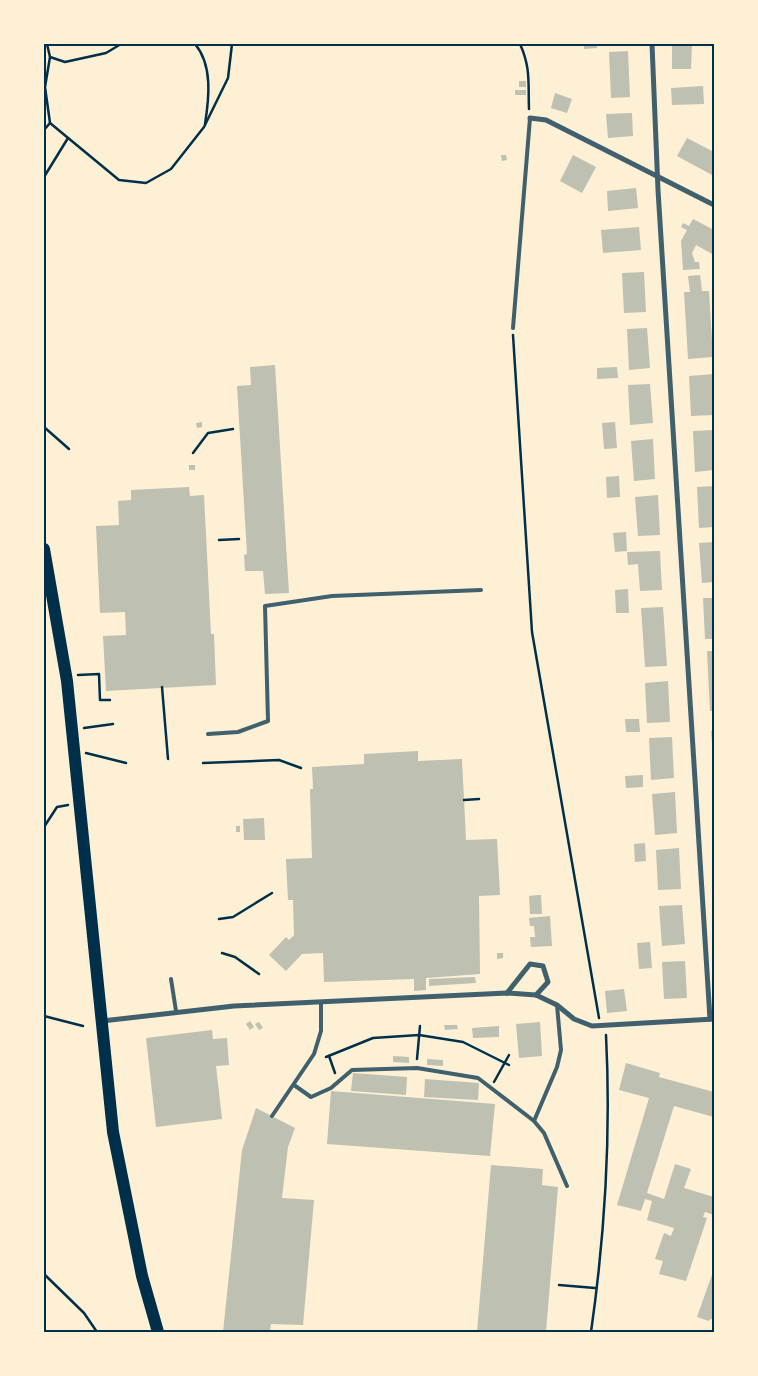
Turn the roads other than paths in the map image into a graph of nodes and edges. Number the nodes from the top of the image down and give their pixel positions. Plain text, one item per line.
1 (652, 44) edge
2 (530, 118) joint
3 (657, 176) junction
4 (714, 205) edge
5 (513, 328) road end
6 (44, 548) edge
7 (481, 590) dead end
8 (208, 734) dead end
9 (171, 979) dead end
10 (507, 993) junction
11 (536, 995) junction
12 (321, 1002) junction
13 (557, 1006) junction
14 (176, 1011) junction
15 (712, 1019) edge
16 (102, 1021) junction
17 (294, 1085) junction
18 (272, 1116) dead end
19 (534, 1121) junction
20 (568, 1186) dead end
21 (158, 1332) edge

1 - 3 street
2 - 3 street
2 - 5 lane
3 - 4 street
3 - 15 street
6 - 16 main road
7 - 8 lane
9 - 14 lane
10 - 11 street
10 - 11 street
10 - 12 street
11 - 13 street
12 - 14 street
12 - 17 lane
13 - 15 street
13 - 19 lane
14 - 16 street
16 - 21 main road
17 - 18 lane
17 - 19 lane
19 - 20 lane

